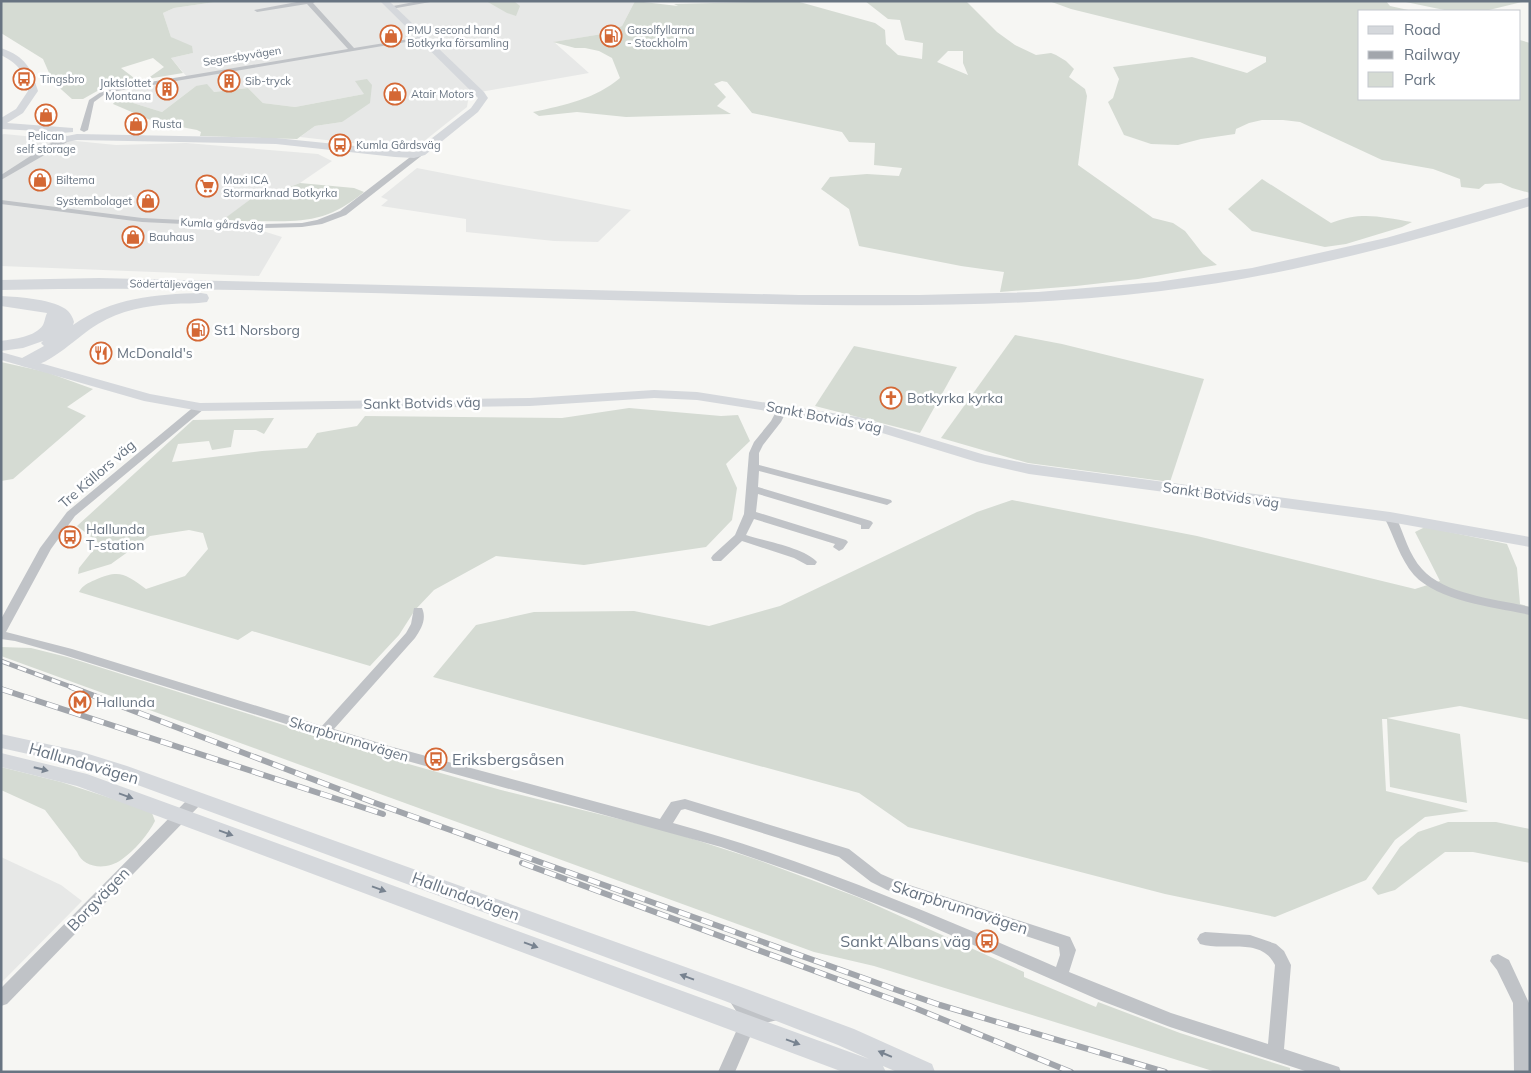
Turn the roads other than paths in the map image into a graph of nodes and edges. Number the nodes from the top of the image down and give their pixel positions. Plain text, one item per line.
1 (316, 1) edge
2 (434, 1) edge
3 (309, 2) edge
4 (387, 4) edge
5 (257, 10) dead end
6 (421, 38) junction
7 (352, 50) junction
8 (1, 51) edge
9 (30, 86) junction
10 (1, 114) edge
11 (1, 128) edge
12 (18, 130) joint
13 (70, 134) junction
14 (421, 153) junction
15 (1, 178) edge
16 (1, 202) edge
17 (1530, 202) edge
18 (1530, 210) edge
19 (1, 277) edge
20 (181, 284) junction
21 (1, 285) edge
22 (1, 291) edge
23 (339, 292) junction
24 (1, 301) edge
25 (50, 308) junction
26 (1, 346) edge
27 (1, 351) edge
28 (1, 356) edge
29 (33, 359) junction
30 (140, 396) joint
31 (200, 407) junction
32 (783, 408) junction
33 (755, 467) junction
34 (753, 489) junction
35 (887, 502) dead end
36 (750, 514) junction
37 (1390, 517) junction
38 (865, 527) dead end
39 (740, 537) junction
40 (1530, 542) edge
41 (839, 546) dead end
42 (717, 558) dead end
43 (811, 562) dead end
44 (418, 611) dead end
45 (1530, 611) edge
46 (1, 630) edge
47 (1, 636) edge
48 (1, 642) edge
49 (37, 644) junction
50 (324, 732) junction
51 (1, 741) edge
52 (1, 760) edge
53 (197, 799) junction
54 (180, 816) junction
55 (664, 826) junction
56 (1205, 939) dead end
57 (1498, 960) dead end
58 (1060, 976) junction
59 (733, 994) junction
60 (1, 999) edge
61 (782, 1013) junction
62 (747, 1026) junction
63 (1275, 1054) junction
64 (726, 1072) edge
65 (874, 1072) edge
66 (923, 1072) edge
67 (1333, 1072) edge
68 (1522, 1072) edge

1 - 3 street
2 - 4 street
3 - 5 street
3 - 7 street
4 - 6 main road, Kumla gårdsväg
6 - 7 street, Segersbyvägen
6 - 14 main road, Kumla gårdsväg
7 - 13 street, Segersbyvägen
8 - 9 main road
9 - 10 main road
9 - 11 main road
11 - 12 main road
11 - 13 main road
12 - 13 main road
13 - 14 main road
13 - 15 street
14 - 16 street, Kumla gårdsväg
17 - 23 highway
18 - 23 highway
19 - 20 highway
20 - 21 highway, Södertäljevägen
20 - 23 highway, Södertäljevägen
22 - 23 highway
23 - 29 highway
24 - 25 highway
25 - 26 highway
25 - 29 highway
27 - 29 main road, Sankt Botvids väg
28 - 29 main road, Sankt Botvids väg
29 - 30 main road, Sankt Botvids väg
30 - 31 main road, Sankt Botvids väg
31 - 32 main road, Sankt Botvids väg
31 - 46 street, Tre Källors väg
32 - 33 street
32 - 37 main road, Sankt Botvids väg
33 - 34 street
33 - 35 street
34 - 36 street
34 - 38 street
36 - 39 street
36 - 41 street
37 - 40 main road, Sankt Botvids väg
37 - 45 street
39 - 42 street
39 - 43 street
44 - 50 street
47 - 49 street, Skarpbrunnavägen
48 - 49 street, Skarpbrunnavägen
49 - 50 street, Skarpbrunnavägen
50 - 55 street, Skarpbrunnavägen
51 - 53 main road, Hallundavägen
52 -> 54 main road, Hallundavägen
53 - 54 street, Borgvägen
59 -> 53 main road, Hallundavägen
54 - 60 street, Borgvägen
54 -> 62 main road, Hallundavägen
55 - 58 street, Skarpbrunnavägen
55 - 58 street, Skarpbrunnavägen
56 - 63 street
57 - 68 street
58 - 63 street, Skarpbrunnavägen
59 - 61 main road, Hallundavägen
59 - 62 street
61 - 62 street
66 -> 61 main road, Hallundavägen
62 - 64 street
62 -> 65 main road, Hallundavägen
63 - 67 street, Skarpbrunnavägen

